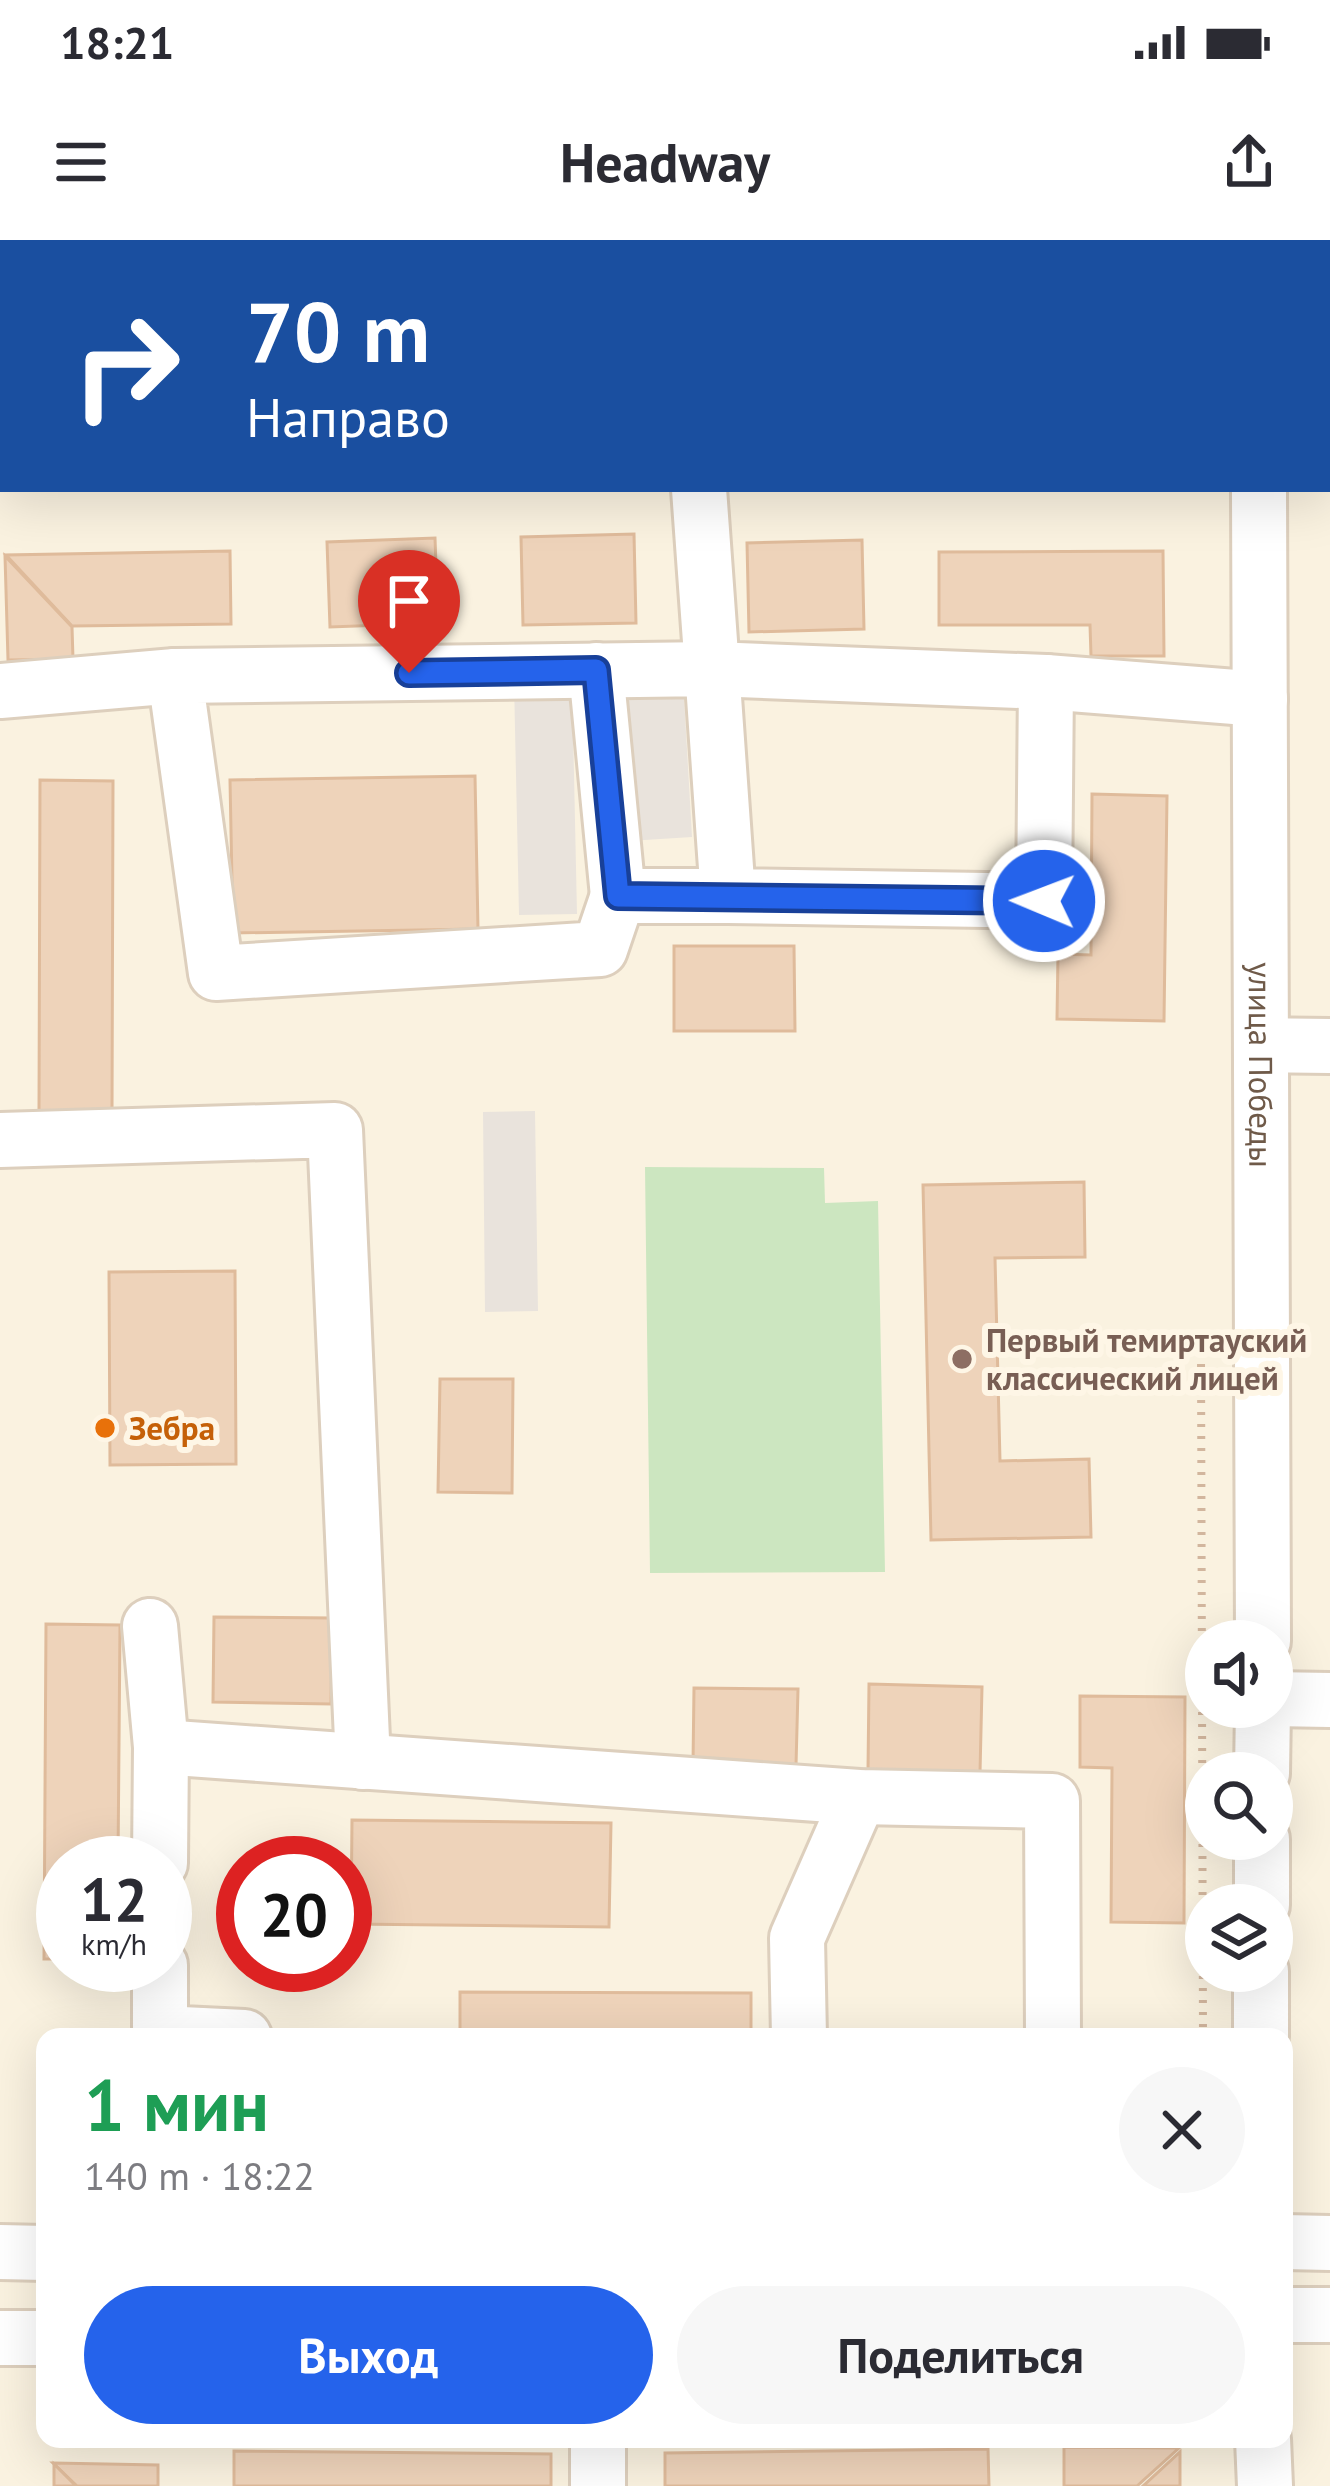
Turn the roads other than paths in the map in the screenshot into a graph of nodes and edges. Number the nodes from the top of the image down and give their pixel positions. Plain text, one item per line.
1 (699, 492) edge
2 (1259, 492) edge
3 (712, 669) junction
4 (596, 670) junction
5 (176, 676) junction
6 (1046, 682) junction
7 (0, 691) edge
8 (1260, 699) junction
9 (618, 896) junction
10 (728, 896) junction
11 (1262, 1046) junction
12 (1330, 1046) edge
13 (0, 1140) edge
14 (1263, 1620) edge
15 (150, 1626) dead end
16 (1293, 1699) edge
17 (1330, 1700) edge
18 (160, 1747) junction
19 (363, 1762) junction
20 (859, 1797) junction
21 (160, 1836) edge
22 (160, 1992) edge
23 (1262, 1992) edge
24 (160, 2028) edge
25 (799, 2028) edge
26 (1054, 2028) edge
27 (1261, 2028) edge
28 (1293, 2242) edge
29 (1330, 2243) edge
30 (0, 2252) edge
31 (36, 2253) edge
32 (1293, 2315) edge
33 (1330, 2315) edge
34 (0, 2338) edge
35 (36, 2338) edge
36 (598, 2448) edge
37 (1263, 2448) edge
38 (598, 2486) edge
39 (1265, 2486) edge

1 - 3 street
2 - 8 street, улица Победы
3 - 4 street
3 - 6 street
3 - 10 street
4 - 5 street
4 - 9 street
5 - 7 street
5 - 9 street
6 - 8 street
6 - 10 street
8 - 11 street, улица Победы
9 - 10 street
11 - 12 street
11 - 14 street, улица Победы
13 - 19 street
15 - 18 street
16 - 17 street
18 - 19 street
18 - 21 street
19 - 20 street
20 - 25 street
20 - 26 street
22 - 24 street
23 - 27 street
28 - 29 street
30 - 31 street
32 - 33 street
34 - 35 street
36 - 38 street
37 - 39 street

